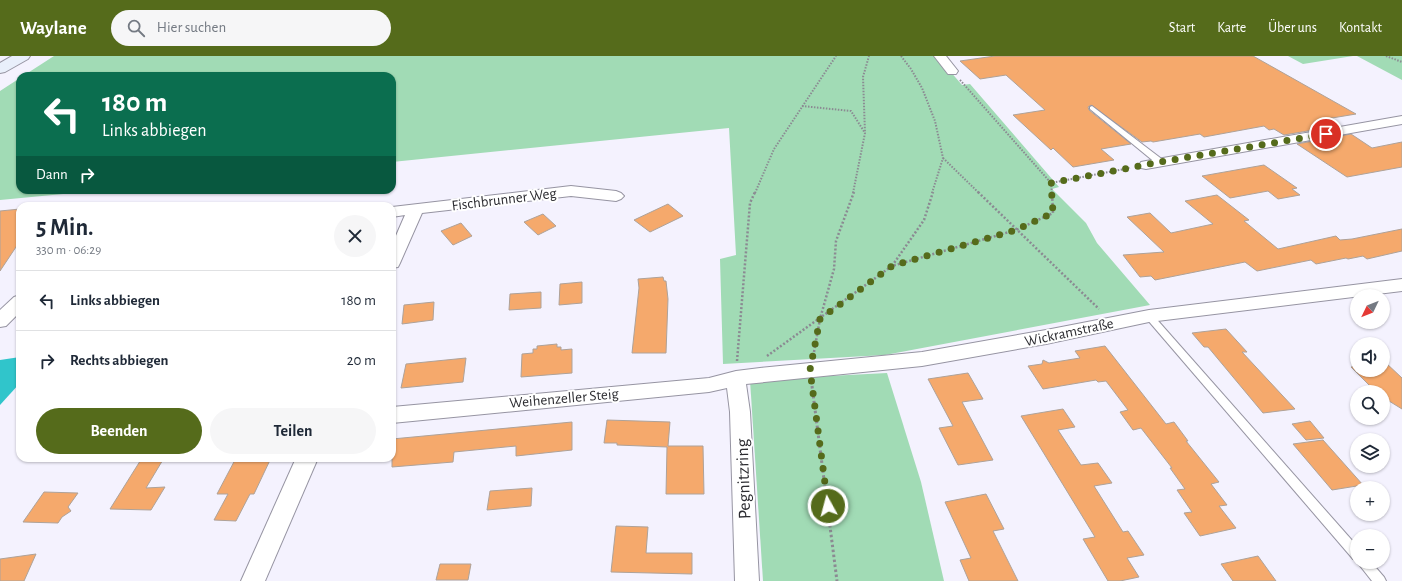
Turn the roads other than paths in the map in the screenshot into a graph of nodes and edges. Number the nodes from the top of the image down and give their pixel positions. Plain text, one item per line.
1 (23, 56) edge
2 (940, 56) edge
3 (0, 69) edge
4 (952, 71) road end
5 (1092, 108) dead end
6 (1402, 120) edge
7 (1160, 162) junction
8 (1146, 165) road end
9 (616, 196) dead end
10 (416, 209) junction
11 (396, 212) edge
12 (396, 254) edge
13 (1402, 285) edge
14 (16, 305) edge
15 (1149, 316) junction
16 (0, 321) edge
17 (736, 378) junction
18 (396, 414) edge
19 (305, 462) edge
20 (1350, 547) edge
21 (1369, 569) edge
22 (253, 581) edge
23 (747, 581) edge
24 (1380, 581) edge

1 - 3 main road
2 - 4 street
5 - 7 lane
6 - 7 street
7 - 8 street
9 - 10 street, Fischbrunner Weg
10 - 11 street, Fischbrunner Weg
10 - 12 street
13 - 15 street, Wickramstraße
14 - 16 street
15 - 17 street, Wickramstraße
15 - 20 lane
17 - 18 street, Weihenzeller Steig
17 - 23 street, Pegnitzring
19 - 22 street
21 - 24 lane

